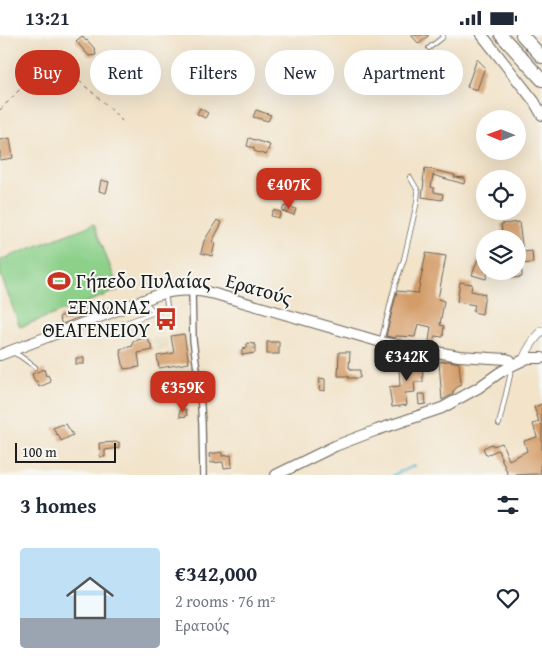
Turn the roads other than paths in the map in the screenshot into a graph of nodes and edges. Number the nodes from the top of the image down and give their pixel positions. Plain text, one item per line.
1 (443, 35) edge
2 (482, 35) edge
3 (501, 35) edge
4 (522, 35) edge
5 (429, 48) dead end
6 (542, 57) edge
7 (542, 79) edge
8 (542, 115) edge
9 (410, 177) dead end
10 (192, 290) junction
11 (165, 293) junction
12 (142, 301) junction
13 (155, 312) junction
14 (542, 331) edge
15 (98, 333) dead end
16 (381, 341) junction
17 (5, 353) edge
18 (542, 358) edge
19 (523, 360) junction
20 (511, 366) junction
21 (35, 367) dead end
22 (499, 424) dead end
23 (203, 475) edge
24 (276, 475) edge

1 - 5 lane
2 - 8 street
3 - 7 highway
4 - 6 highway
9 - 16 lane
10 - 11 street, Ερατούς
10 - 16 street, Ερατούς
10 - 23 street
11 - 12 street, Ερατούς
11 - 13 lane
12 - 13 lane
12 - 17 street, Ερατούς
13 - 15 lane
14 - 19 street
16 - 20 street, Ερατούς
17 - 21 lane
18 - 19 street
19 - 20 street
20 - 22 lane
20 - 24 street

